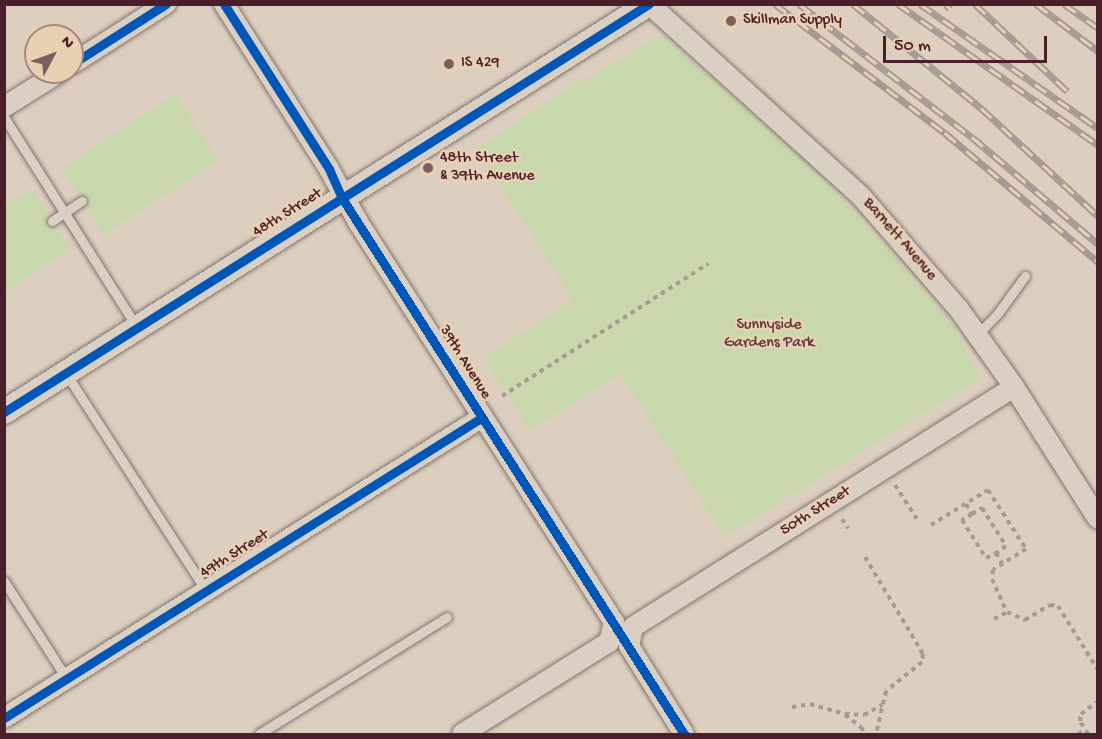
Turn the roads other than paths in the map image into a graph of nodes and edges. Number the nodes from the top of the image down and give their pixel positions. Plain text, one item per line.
1 (166, 4) edge
2 (224, 4) edge
3 (649, 4) edge
4 (84, 56) edge
5 (41, 84) edge
6 (4, 107) edge
7 (4, 117) edge
8 (342, 198) junction
9 (82, 201) dead end
10 (65, 213) junction
11 (52, 221) dead end
12 (1025, 276) dead end
13 (138, 328) junction
14 (977, 335) junction
15 (66, 373) junction
16 (1014, 387) junction
17 (4, 412) edge
18 (481, 418) junction
19 (1098, 519) edge
20 (4, 581) edge
21 (207, 591) junction
22 (447, 617) dead end
23 (67, 679) junction
24 (4, 718) edge
25 (258, 735) edge
26 (462, 735) edge
27 (684, 735) edge

1 - 4 street
2 - 8 street, 39th Avenue
3 - 8 street, 48th Street
3 - 14 street, Barnett Avenue
5 - 6 street
7 - 10 lane
8 - 13 street, 48th Street
8 - 18 street, 39th Avenue
9 - 10 lane
10 - 11 lane
10 - 13 lane
12 - 14 lane
13 - 15 street, 48th Street
14 - 16 street, Barnett Avenue
15 - 17 street, 48th Street
15 - 21 lane
16 - 19 street, Barnett Avenue
16 - 27 street, 50th Street
18 - 21 street, 49th Street
18 - 26 street, 39th Avenue
20 - 23 lane
21 - 23 street, 49th Street
22 - 25 lane
23 - 24 street, 49th Street

